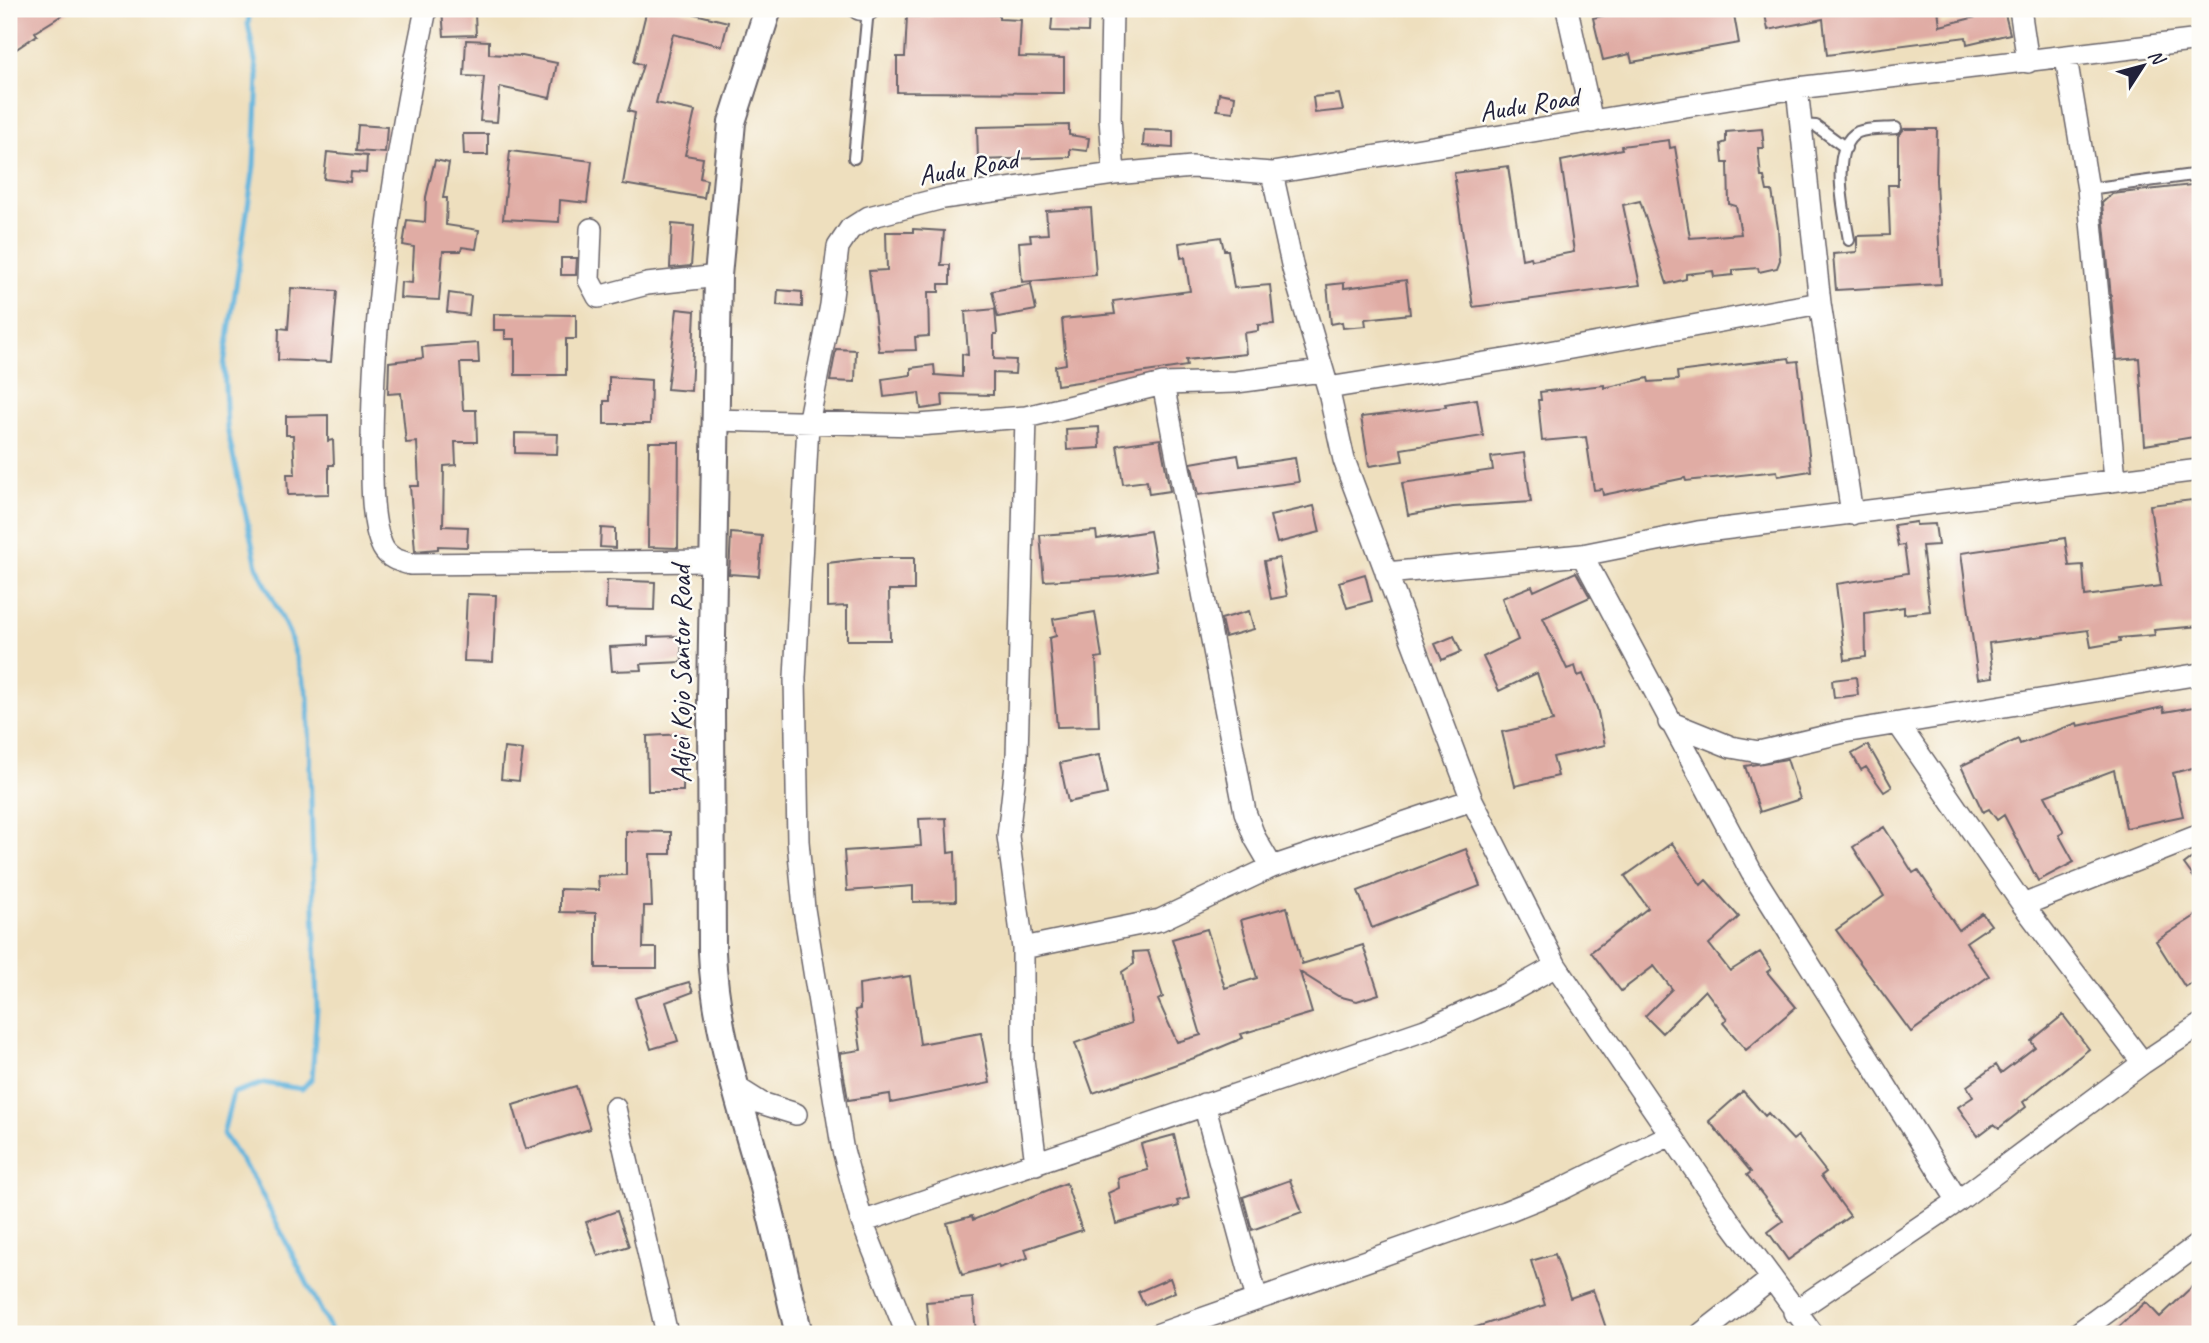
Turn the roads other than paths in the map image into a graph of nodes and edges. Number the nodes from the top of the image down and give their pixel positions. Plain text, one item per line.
1 (426, 9) edge
2 (768, 9) edge
3 (865, 9) edge
4 (1112, 9) edge
5 (1567, 9) edge
6 (2020, 9) edge
7 (2200, 40) edge
8 (2067, 58) junction
9 (2028, 62) junction
10 (1797, 89) junction
11 (1592, 122) junction
12 (1801, 125) junction
13 (1896, 128) dead end
14 (1846, 148) junction
15 (853, 158) dead end
16 (1272, 173) junction
17 (1114, 174) junction
18 (2200, 174) edge
19 (2088, 189) junction
20 (591, 229) dead end
21 (1849, 240) dead end
22 (718, 276) junction
23 (1820, 303) junction
24 (1325, 380) junction
25 (1163, 384) junction
26 (1026, 417) junction
27 (715, 420) junction
28 (808, 424) junction
29 (2200, 470) edge
30 (2115, 479) junction
31 (1852, 514) junction
32 (1582, 555) junction
33 (712, 561) junction
34 (1386, 573) junction
35 (2200, 674) edge
36 (1669, 722) junction
37 (1899, 725) junction
38 (1472, 800) junction
39 (2200, 835) edge
40 (1272, 867) junction
41 (2023, 905) junction
42 (1023, 948) junction
43 (1556, 967) junction
44 (2200, 1025) edge
45 (2143, 1063) junction
46 (734, 1086) junction
47 (1204, 1104) junction
48 (615, 1108) dead end
49 (796, 1114) dead end
50 (1670, 1135) junction
51 (1036, 1164) junction
52 (1958, 1202) junction
53 (862, 1222) junction
54 (2200, 1243) edge
55 (1770, 1280) junction
56 (1257, 1299) junction
57 (1794, 1312) junction
58 (667, 1334) edge
59 (799, 1334) edge
60 (907, 1334) edge
61 (1160, 1334) edge
62 (1701, 1334) edge
63 (1813, 1334) edge
64 (2077, 1334) edge

1 - 33 street
2 - 22 street, Adjei Kojo Santor Road
3 - 15 lane
4 - 17 street
5 - 11 street
6 - 9 street
7 - 8 street, Audu Road
8 - 9 street, Audu Road
8 - 19 street
9 - 10 street, Audu Road
10 - 11 street, Audu Road
10 - 12 street
11 - 16 street, Audu Road
12 - 14 lane
12 - 23 street
13 - 14 lane
14 - 21 lane
16 - 17 street, Audu Road
16 - 24 street
17 - 28 street, Audu Road
18 - 19 lane
19 - 30 street
20 - 22 street
22 - 27 street, Adjei Kojo Santor Road
23 - 24 street
23 - 31 street
24 - 25 street
24 - 34 street
25 - 26 street
25 - 40 street
26 - 28 street
26 - 42 street
27 - 28 street
27 - 33 street, Adjei Kojo Santor Road
28 - 53 street
29 - 30 street
30 - 31 street
31 - 32 street
32 - 34 street
32 - 36 street
33 - 46 street, Adjei Kojo Santor Road
34 - 38 street
35 - 37 street
36 - 37 street
36 - 52 street
37 - 41 street
38 - 40 street
38 - 43 street
39 - 41 street
40 - 42 street
41 - 45 street
42 - 51 street
43 - 47 street
43 - 50 street
44 - 45 street
45 - 52 street
46 - 49 street
46 - 59 street, Adjei Kojo Santor Road
47 - 51 street
47 - 56 street
48 - 58 street
50 - 55 street
50 - 56 street
51 - 53 street
52 - 57 street
53 - 60 street
54 - 64 street
55 - 57 street
55 - 62 street
56 - 61 street
57 - 63 street

